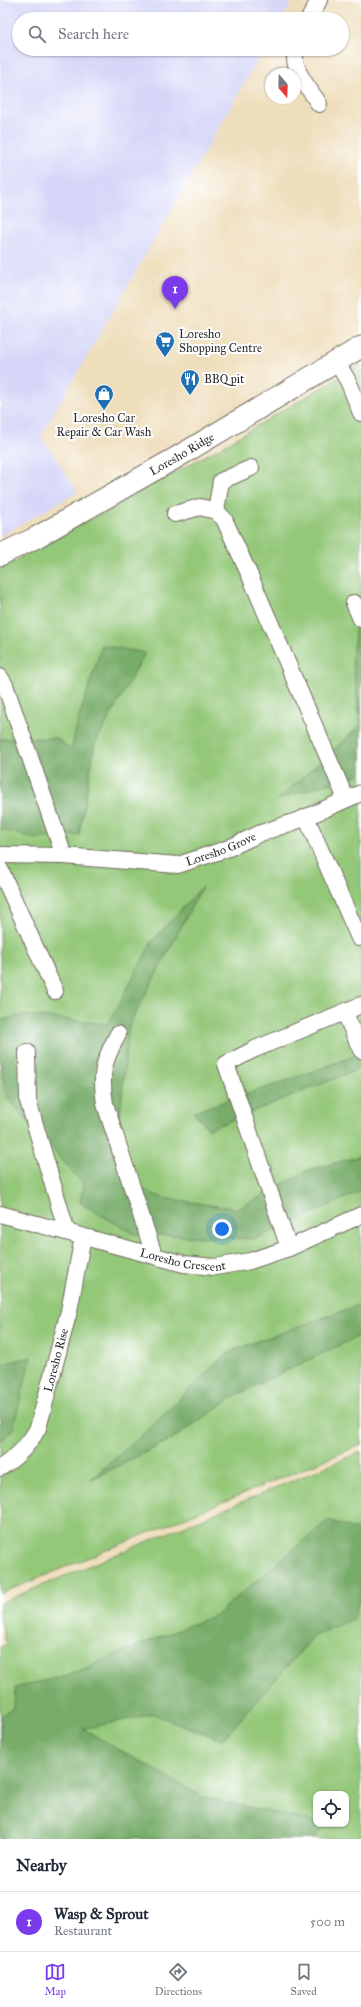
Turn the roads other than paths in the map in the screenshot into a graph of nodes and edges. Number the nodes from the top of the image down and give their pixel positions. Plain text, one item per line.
1 (319, 0) edge
2 (313, 12) edge
3 (294, 56) edge
4 (319, 104) dead end
5 (361, 347) edge
6 (337, 362) junction
7 (361, 413) edge
8 (251, 468) dead end
9 (216, 511) junction
10 (175, 514) dead end
11 (0, 555) edge
12 (354, 603) dead end
13 (361, 620) edge
14 (0, 677) edge
15 (361, 793) edge
16 (346, 799) junction
17 (306, 817) junction
18 (0, 855) edge
19 (64, 856) junction
20 (0, 869) edge
21 (359, 938) dead end
22 (55, 991) dead end
23 (361, 1005) edge
24 (345, 1013) junction
25 (118, 1034) dead end
26 (361, 1050) edge
27 (27, 1052) dead end
28 (0, 1214) edge
29 (361, 1215) edge
30 (67, 1232) junction
31 (83, 1236) junction
32 (289, 1248) junction
33 (154, 1255) junction
34 (0, 1468) edge

1 - 2 street
3 - 4 street
5 - 6 main road, Loresho Ridge
6 - 7 street
6 - 11 main road, Loresho Ridge
8 - 9 street
9 - 10 street
9 - 16 street
12 - 13 street
14 - 19 street
15 - 16 street, Loresho Grove
16 - 17 street, Loresho Grove
17 - 19 street, Loresho Grove
17 - 21 street
18 - 19 street, Loresho Grove
20 - 22 street
23 - 24 street
24 - 26 street
24 - 32 street
25 - 33 street
27 - 30 street
28 - 30 street, Loresho Crescent
29 - 32 street, Loresho Crescent
30 - 31 street, Loresho Crescent
31 - 33 street, Loresho Crescent
31 - 34 street, Loresho Rise
32 - 33 street, Loresho Crescent

